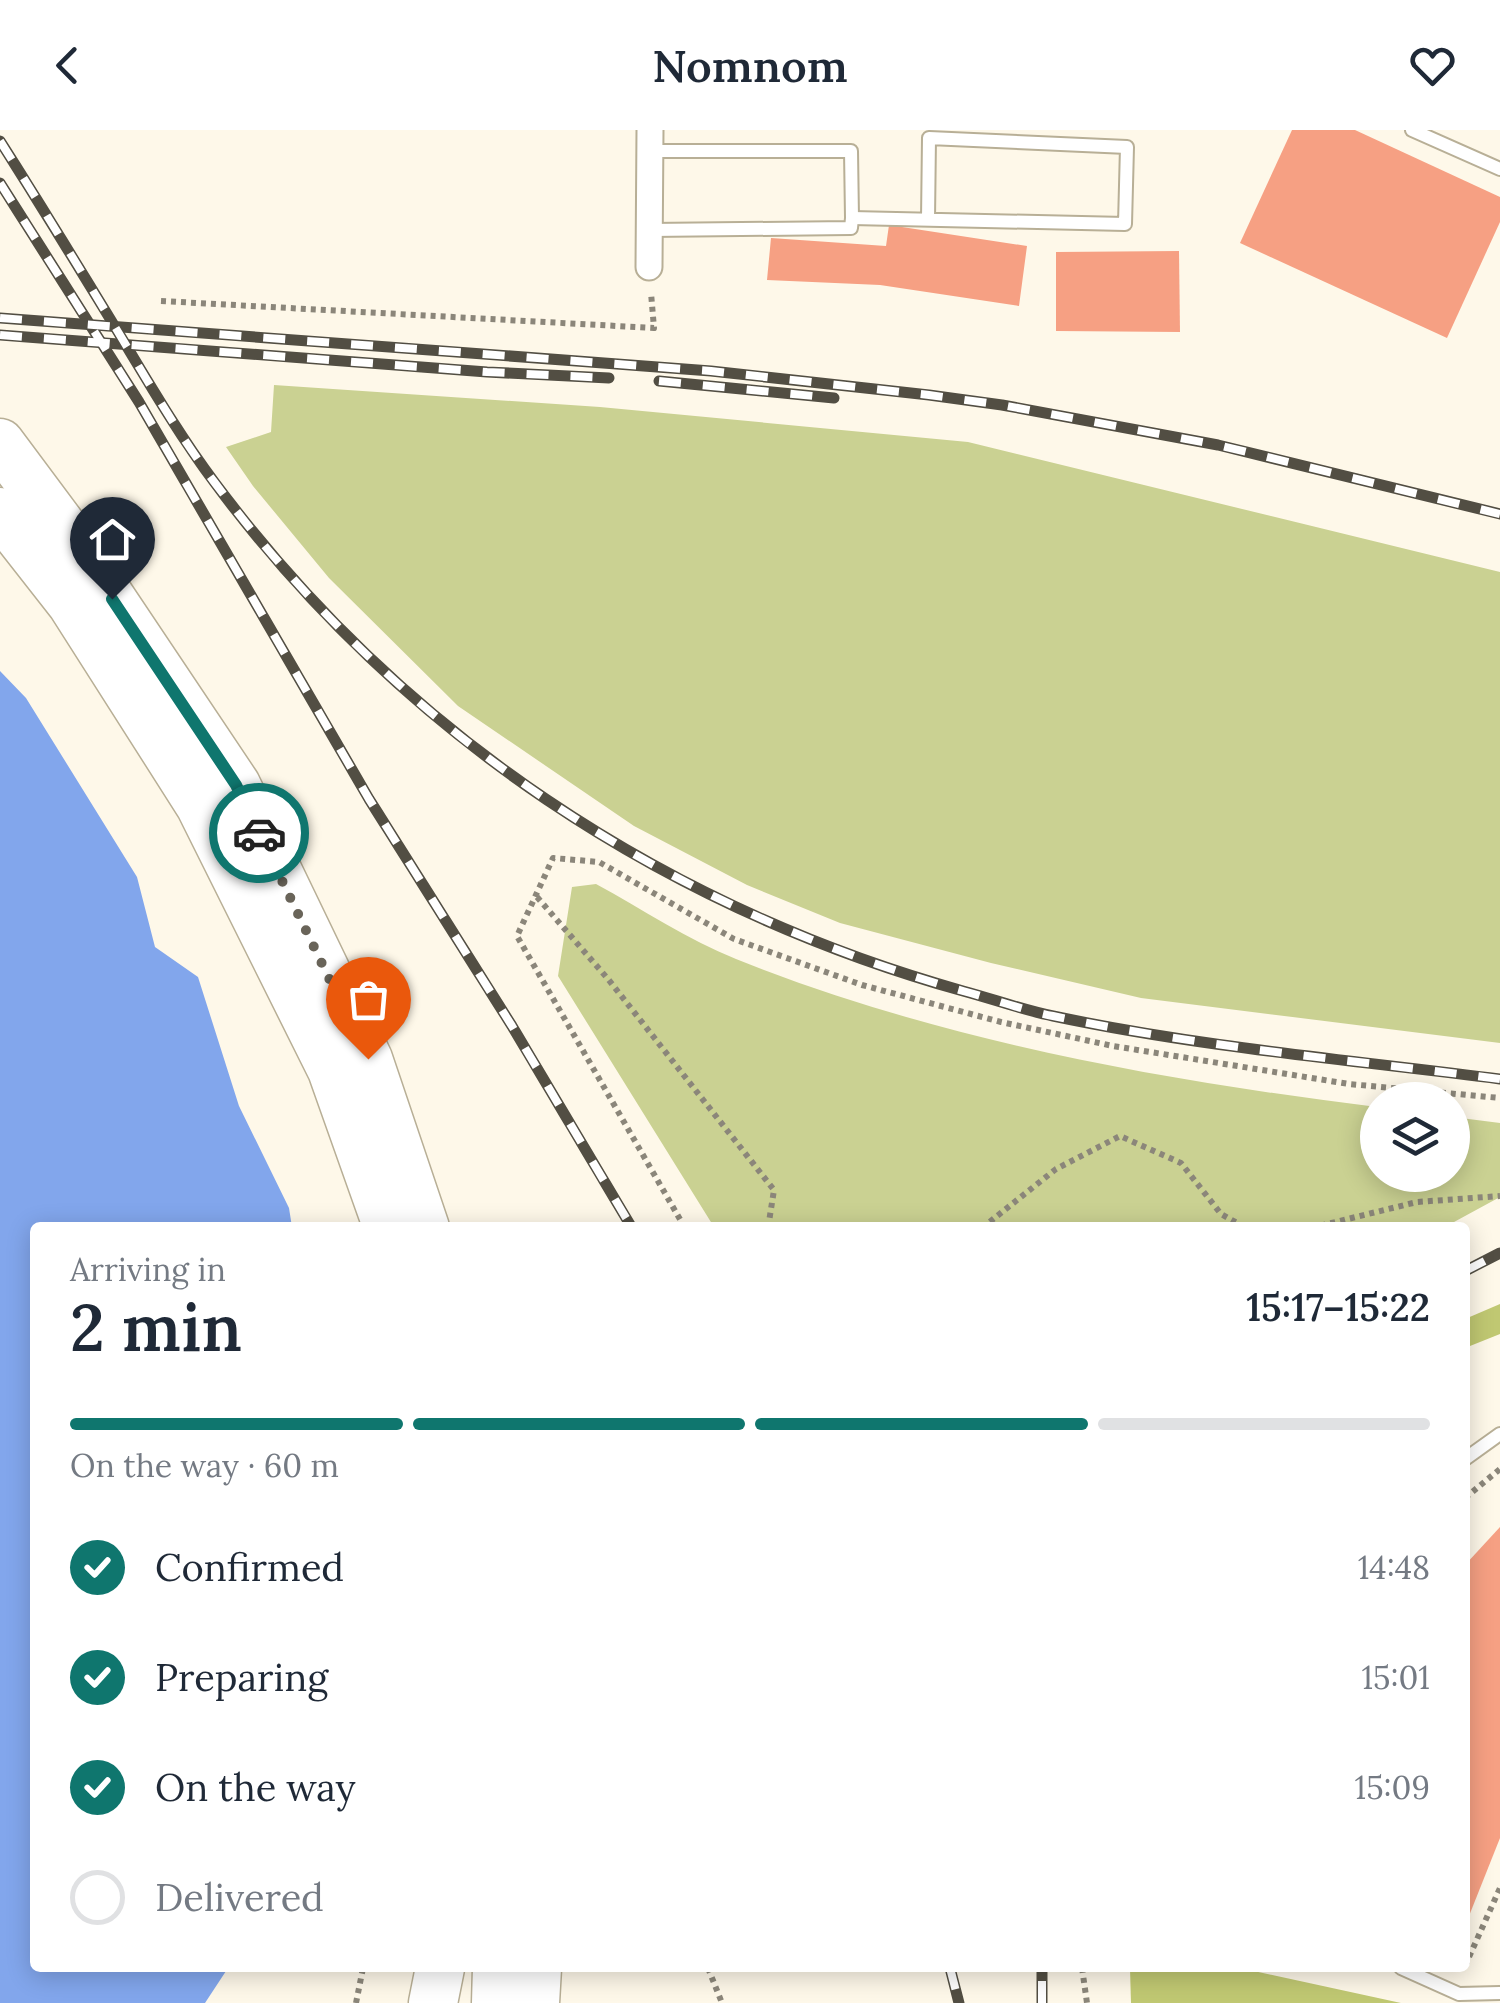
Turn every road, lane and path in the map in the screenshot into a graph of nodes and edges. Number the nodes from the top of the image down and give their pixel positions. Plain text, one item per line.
1 (1414, 130) edge
2 (650, 140) edge
3 (1500, 169) edge
4 (852, 218) junction
5 (928, 219) junction
6 (650, 230) junction
7 (648, 267) joint
8 (161, 300) dead end
9 (0, 442) edge
10 (0, 512) edge
11 (537, 897) junction
12 (332, 1070) junction
13 (1500, 1098) edge
14 (1500, 1196) edge
15 (365, 1222) edge
16 (386, 1222) edge
17 (423, 1222) edge
18 (682, 1222) edge
19 (769, 1222) edge
20 (990, 1222) edge
21 (1235, 1222) edge
22 (1335, 1222) edge
23 (1500, 1434) edge
24 (1470, 1455) edge
25 (1500, 1469) edge
26 (1500, 1478) edge
27 (1482, 1482) junction
28 (1470, 1493) edge
29 (1500, 1888) edge
30 (1470, 1954) edge
31 (362, 1972) edge
32 (439, 1972) edge
33 (497, 1972) edge
34 (538, 1972) edge
35 (564, 1972) edge
36 (710, 1972) edge
37 (1083, 1972) edge
38 (1410, 1972) edge
39 (1500, 1993) edge
40 (356, 2003) edge
41 (433, 2003) edge
42 (496, 2003) edge
43 (535, 2003) edge
44 (562, 2003) edge
45 (722, 2003) edge
46 (1087, 2003) edge

1 - 3 lane
2 - 4 lane
2 - 6 street
4 - 5 lane
4 - 6 lane
5 - 5 lane
6 - 7 street
7 - 8 path
9 - 17 highway
10 - 12 highway
11 - 13 path
11 - 18 path
11 - 19 path
12 - 15 highway
12 - 16 highway
14 - 22 path
20 - 21 path
23 - 24 lane
25 - 27 path
26 - 27 path
27 - 28 path
29 - 30 path
31 - 40 path
32 - 41 highway
33 - 42 highway
34 - 43 highway
35 - 44 highway
36 - 45 path
37 - 46 path
38 - 39 lane

